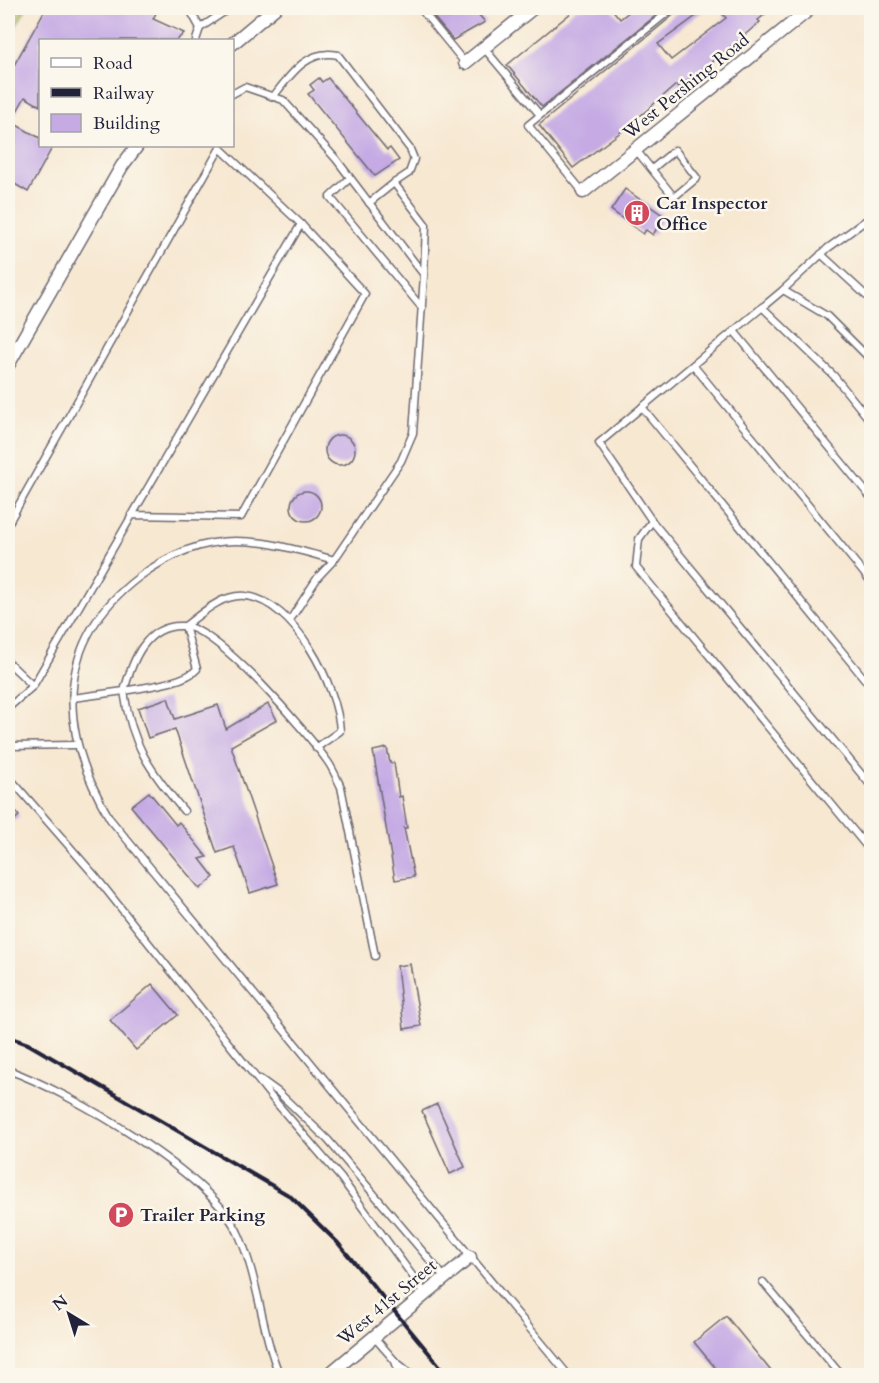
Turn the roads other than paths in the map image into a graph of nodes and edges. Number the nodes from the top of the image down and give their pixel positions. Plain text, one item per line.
1 (189, 8) edge
2 (230, 8) edge
3 (275, 8) edge
4 (420, 8) edge
5 (533, 8) edge
6 (673, 8) edge
7 (811, 8) edge
8 (200, 28) junction
9 (196, 39) edge
10 (234, 42) edge
11 (484, 47) junction
12 (465, 63) joint
13 (234, 93) edge
14 (273, 97) junction
15 (540, 115) junction
16 (136, 147) edge
17 (636, 149) junction
18 (652, 169) junction
19 (350, 178) junction
20 (394, 183) junction
21 (583, 192) joint
22 (369, 203) junction
23 (872, 216) edge
24 (301, 224) junction
25 (821, 254) junction
26 (424, 275) junction
27 (783, 290) junction
28 (872, 301) edge
29 (762, 307) junction
30 (422, 309) junction
31 (734, 330) junction
32 (872, 361) edge
33 (8, 365) edge
34 (693, 365) junction
35 (642, 407) junction
36 (872, 423) edge
37 (872, 499) edge
38 (131, 515) junction
39 (652, 521) junction
40 (8, 524) edge
41 (334, 560) junction
42 (872, 583) edge
43 (290, 620) junction
44 (185, 626) junction
45 (8, 662) edge
46 (33, 686) junction
47 (872, 688) edge
48 (124, 691) junction
49 (73, 698) junction
50 (8, 708) edge
51 (76, 745) junction
52 (8, 746) edge
53 (316, 748) junction
54 (8, 776) edge
55 (872, 787) edge
56 (184, 811) dead end
57 (872, 852) edge
58 (375, 956) dead end
59 (8, 1070) edge
60 (252, 1073) junction
61 (470, 1257) junction
62 (445, 1278) junction
63 (763, 1282) dead end
64 (426, 1294) junction
65 (374, 1337) junction
66 (395, 1361) junction
67 (280, 1376) edge
68 (327, 1376) edge
69 (400, 1376) edge
70 (414, 1376) edge
71 (569, 1376) edge
72 (842, 1376) edge

1 - 8 lane
2 - 8 lane
3 - 10 street
4 - 12 lane
5 - 11 street
6 - 15 lane
7 - 17 street, West Pershing Road
8 - 9 lane
11 - 12 street
11 - 15 lane
13 - 14 lane
14 - 19 lane
14 - 20 lane
15 - 21 lane
16 - 33 street
17 - 18 lane
17 - 21 street, West Pershing Road
18 - 18 lane
19 - 22 lane
19 - 30 lane
20 - 22 lane
20 - 26 lane
22 - 26 lane
23 - 25 lane
24 - 38 lane
24 - 38 lane
24 - 40 lane
25 - 27 lane
25 - 28 lane
26 - 30 lane
27 - 29 lane
27 - 32 lane
29 - 31 lane
29 - 36 lane
30 - 41 lane
31 - 34 lane
31 - 37 lane
34 - 35 lane
34 - 42 lane
35 - 39 lane
35 - 47 lane
38 - 46 lane
39 - 55 lane
39 - 57 lane
41 - 43 lane
41 - 49 lane
43 - 44 lane
43 - 53 lane
44 - 48 lane
44 - 48 lane
44 - 53 lane
45 - 46 lane
46 - 50 lane
48 - 49 lane
48 - 56 lane
49 - 51 lane
51 - 52 lane
51 - 61 lane
53 - 58 lane
54 - 60 lane
59 - 67 lane
60 - 62 lane
60 - 64 lane
61 - 62 street, West 41st Street
61 - 71 lane
62 - 64 street, West 41st Street
63 - 72 lane
64 - 65 street, West 41st Street
65 - 66 lane
65 - 68 street, West 41st Street
66 - 69 lane
66 - 70 lane

